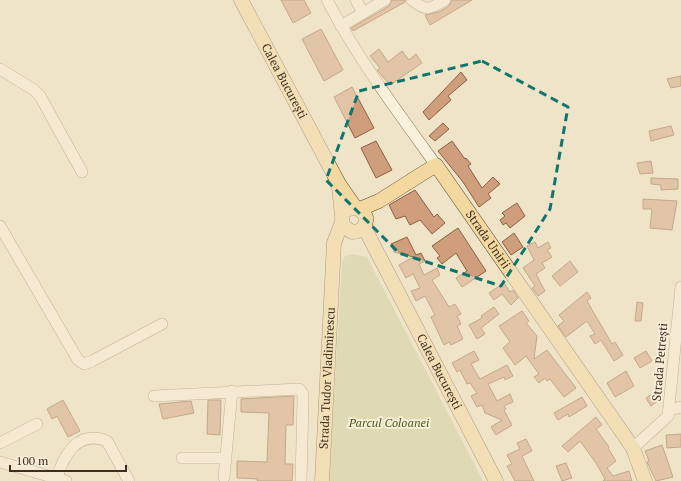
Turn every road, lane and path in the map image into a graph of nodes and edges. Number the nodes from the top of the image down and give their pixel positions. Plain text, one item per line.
1 (241, 0) edge
2 (327, 0) edge
3 (356, 0) edge
4 (385, 0) edge
5 (412, 0) edge
6 (445, 0) edge
7 (363, 13) junction
8 (340, 26) junction
9 (0, 69) edge
10 (436, 165) junction
11 (82, 172) dead end
12 (354, 220) junction
13 (0, 226) edge
14 (681, 287) edge
15 (162, 324) dead end
16 (678, 334) edge
17 (232, 391) junction
18 (154, 396) dead end
19 (681, 407) edge
20 (669, 410) junction
21 (37, 424) dead end
22 (0, 443) edge
23 (633, 448) junction
24 (182, 458) dead end
25 (224, 458) junction
26 (0, 462) edge
27 (224, 477) dead end
28 (59, 480) edge
29 (129, 481) edge
30 (301, 481) edge
31 (322, 481) edge
32 (496, 481) edge
33 (645, 481) edge

1 - 12 main road, Calea București
2 - 8 street, Strada Unirii
3 - 7 street
4 - 7 street
5 - 6 street
7 - 8 street
8 - 10 street, Strada Unirii
9 - 11 street
10 - 12 main road, Strada Tudor Vladimirescu
10 - 23 main road, Strada Unirii
12 - 31 main road, Strada Tudor Vladimirescu
12 - 32 main road, Calea București
13 - 15 street
14 - 16 street, Strada Petrești
16 - 20 street, Strada Petrești
17 - 18 street
17 - 25 street
17 - 30 street
19 - 20 street
20 - 23 street, Strada Petrești
21 - 22 street
23 - 33 main road, Strada Unirii
24 - 25 street
25 - 27 street
26 - 28 street
28 - 29 street

